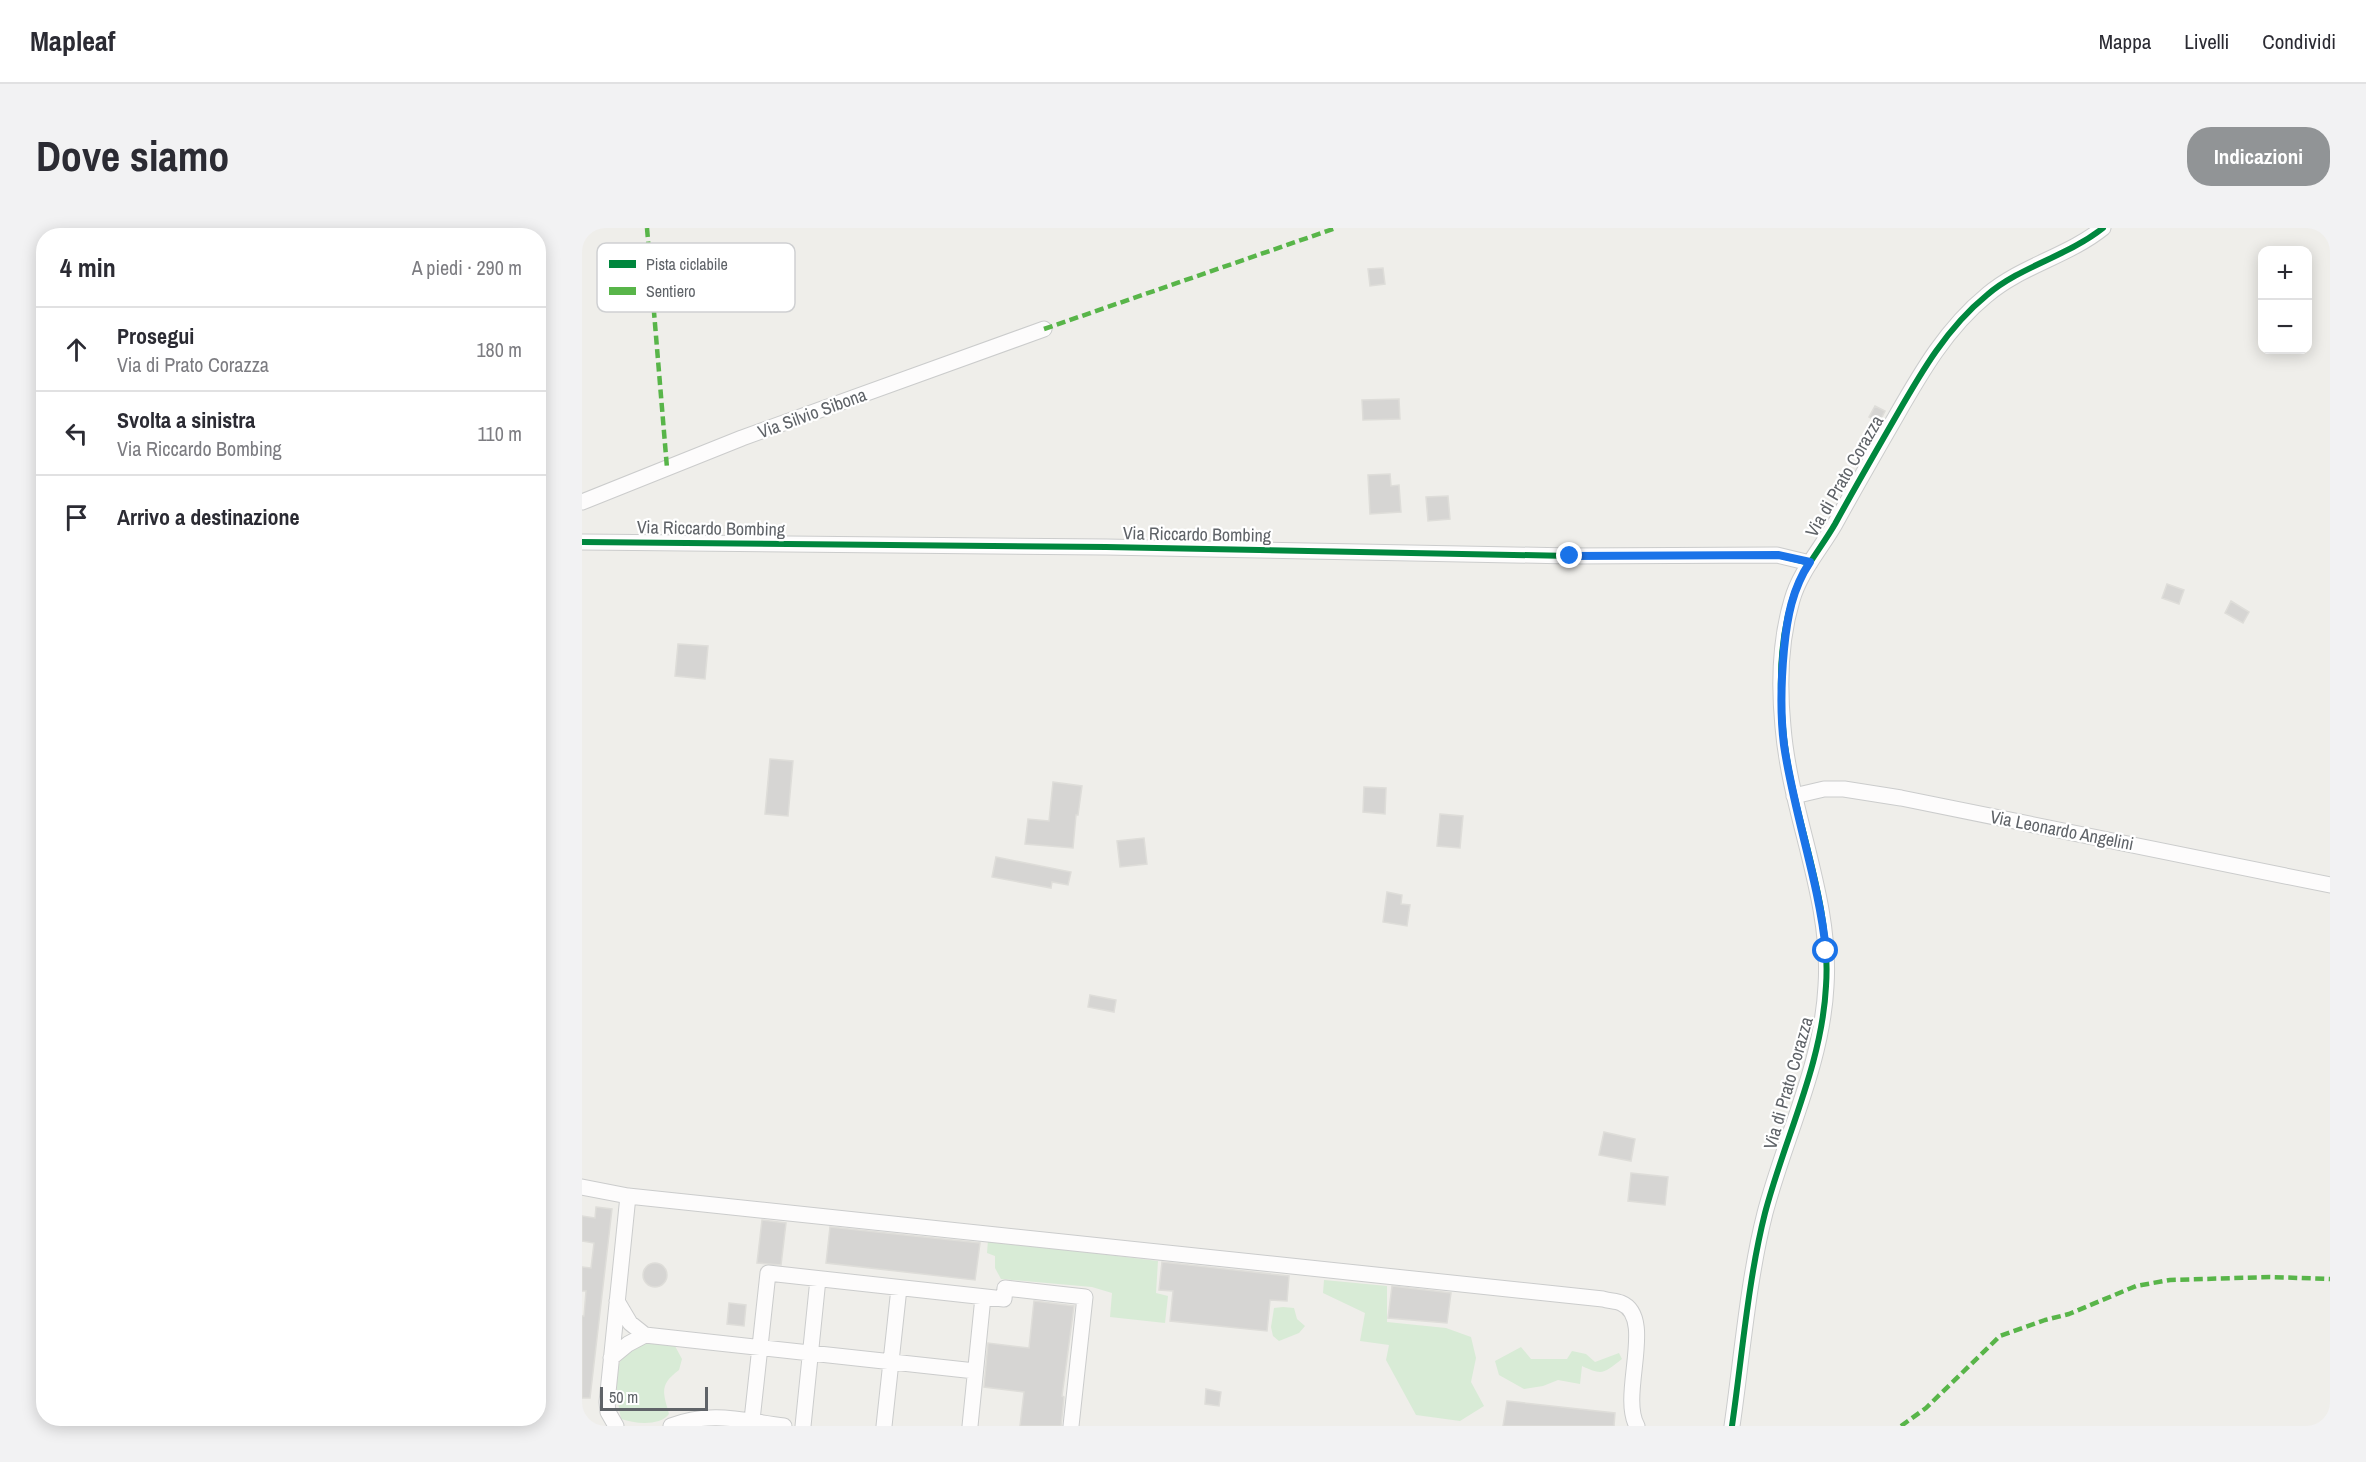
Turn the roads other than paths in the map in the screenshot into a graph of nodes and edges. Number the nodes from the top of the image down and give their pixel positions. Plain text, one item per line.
1 (2103, 228) edge
2 (1044, 329) dead end
3 (582, 502) edge
4 (582, 542) edge
5 (1810, 562) junction
6 (1794, 796) junction
7 (2330, 885) edge
8 (582, 1187) edge
9 (628, 1196) junction
10 (818, 1279) junction
11 (899, 1288) junction
12 (983, 1297) junction
13 (617, 1301) junction
14 (645, 1335) junction
15 (760, 1348) junction
16 (810, 1353) junction
17 (611, 1358) junction
18 (891, 1362) junction
19 (975, 1371) junction
20 (753, 1420) junction
21 (616, 1426) edge
22 (671, 1426) edge
23 (784, 1426) edge
24 (803, 1426) edge
25 (884, 1426) edge
26 (970, 1426) edge
27 (1071, 1426) edge
28 (1637, 1426) edge
29 (1732, 1426) edge

1 - 5 street, Via di Prato Corazza
2 - 3 street, Via Silvio Sibona
4 - 5 street, Via Riccardo Bombing
5 - 6 street, Via di Prato Corazza
6 - 7 street, Via Leonardo Angelini
6 - 29 street, Via di Prato Corazza
8 - 9 street
9 - 13 street
9 - 28 street
10 - 11 street
10 - 15 street
10 - 16 street
11 - 12 street
11 - 18 street
12 - 19 street
12 - 27 street
13 - 14 street
13 - 17 street
14 - 15 street
14 - 17 street
15 - 16 street
15 - 20 street
16 - 18 street
16 - 24 street
17 - 21 street
18 - 19 street
18 - 25 street
19 - 26 street
20 - 22 street
20 - 23 street

